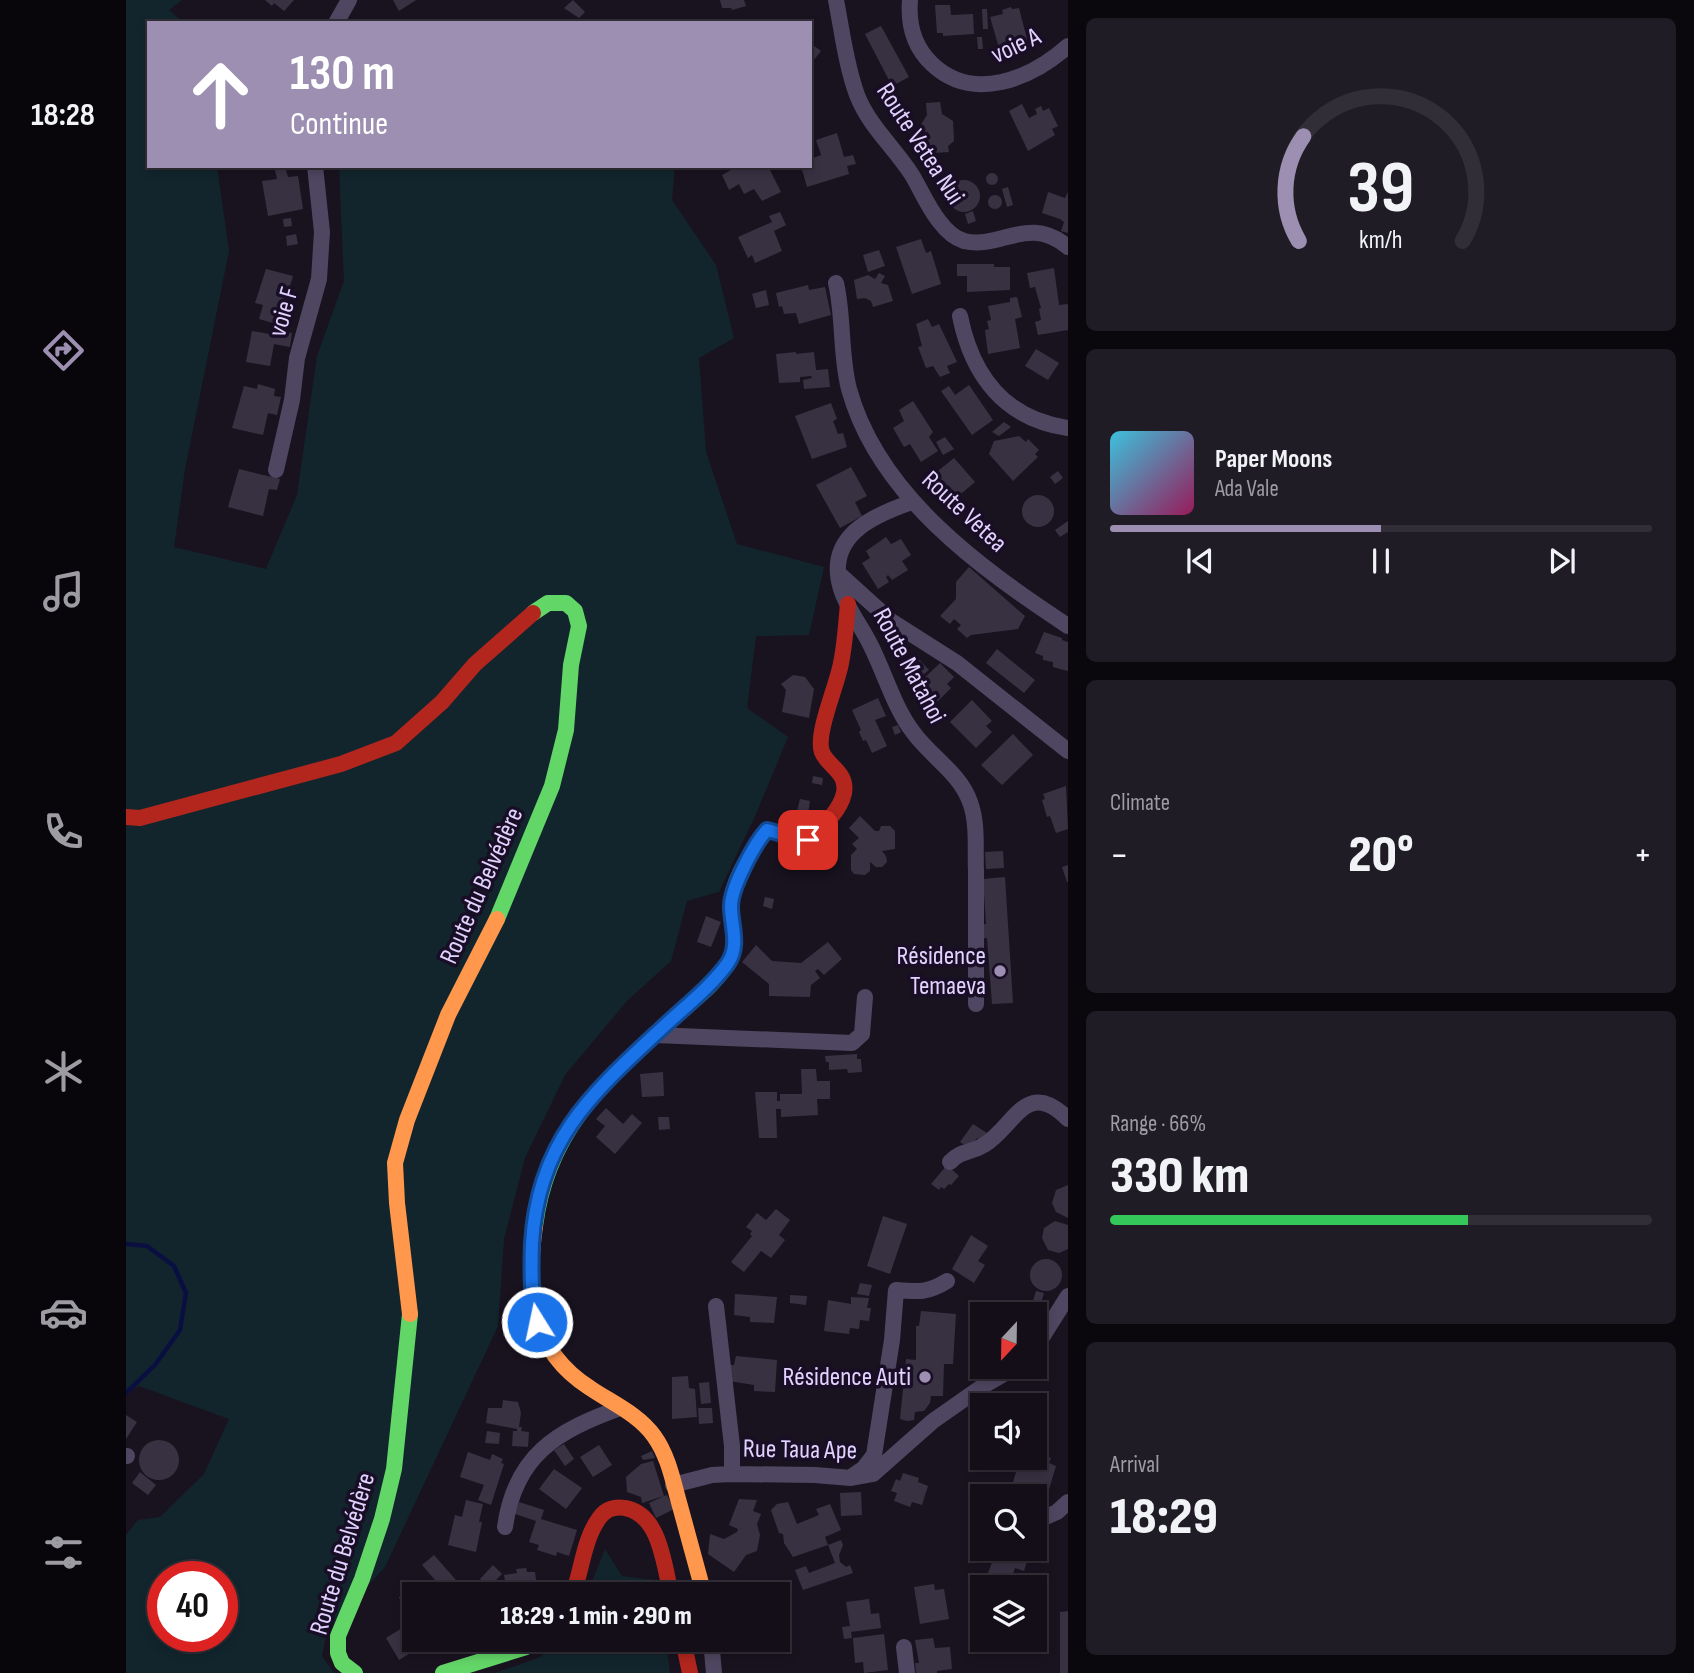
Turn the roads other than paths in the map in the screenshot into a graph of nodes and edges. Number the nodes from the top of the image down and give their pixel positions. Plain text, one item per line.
1 (349, 0) edge
2 (836, 0) edge
3 (910, 0) edge
4 (337, 21) edge
5 (1068, 46) edge
6 (315, 168) edge
7 (1068, 247) edge
8 (836, 283) dead end
9 (960, 316) dead end
10 (1068, 428) edge
11 (276, 470) dead end
12 (912, 502) junction
13 (838, 573) junction
14 (848, 604) junction
15 (1068, 626) edge
16 (1068, 751) edge
17 (126, 817) edge
18 (865, 997) dead end
19 (976, 1004) dead end
20 (655, 1035) junction
21 (1068, 1119) edge
22 (950, 1162) dead end
23 (947, 1281) dead end
24 (1068, 1296) edge
25 (716, 1306) dead end
26 (1047, 1329) edge
27 (995, 1379) edge
28 (620, 1408) junction
29 (732, 1474) junction
30 (849, 1478) junction
31 (673, 1485) junction
32 (1068, 1502) edge
33 (1047, 1516) edge
34 (505, 1527) dead end
35 (577, 1582) edge
36 (668, 1582) edge
37 (701, 1582) edge
38 (904, 1647) dead end
39 (510, 1652) edge
40 (686, 1652) edge
41 (712, 1652) edge
42 (355, 1673) edge
43 (443, 1673) edge
44 (690, 1673) edge
45 (714, 1673) edge
46 (907, 1673) edge

1 - 4 street
2 - 7 street, Route Vetea Nui
3 - 5 street, voie A
6 - 11 street, voie F
8 - 12 street, Route Vetea
9 - 10 street
12 - 13 street
12 - 15 street, Route Vetea
13 - 14 street, Route Matahoi
13 - 16 street
14 - 19 street, Route Matahoi
14 - 20 street
17 - 42 street, Route du Belvédère
18 - 20 street
20 - 28 street
21 - 22 street
23 - 30 street
24 - 26 street
25 - 29 street
27 - 30 street, Rue Taua Ape
28 - 31 street
28 - 34 street
29 - 30 street, Rue Taua Ape
29 - 31 street, Rue Taua Ape
31 - 37 street
32 - 33 street
35 - 36 street
38 - 46 street
39 - 43 street
40 - 44 street
41 - 45 street

